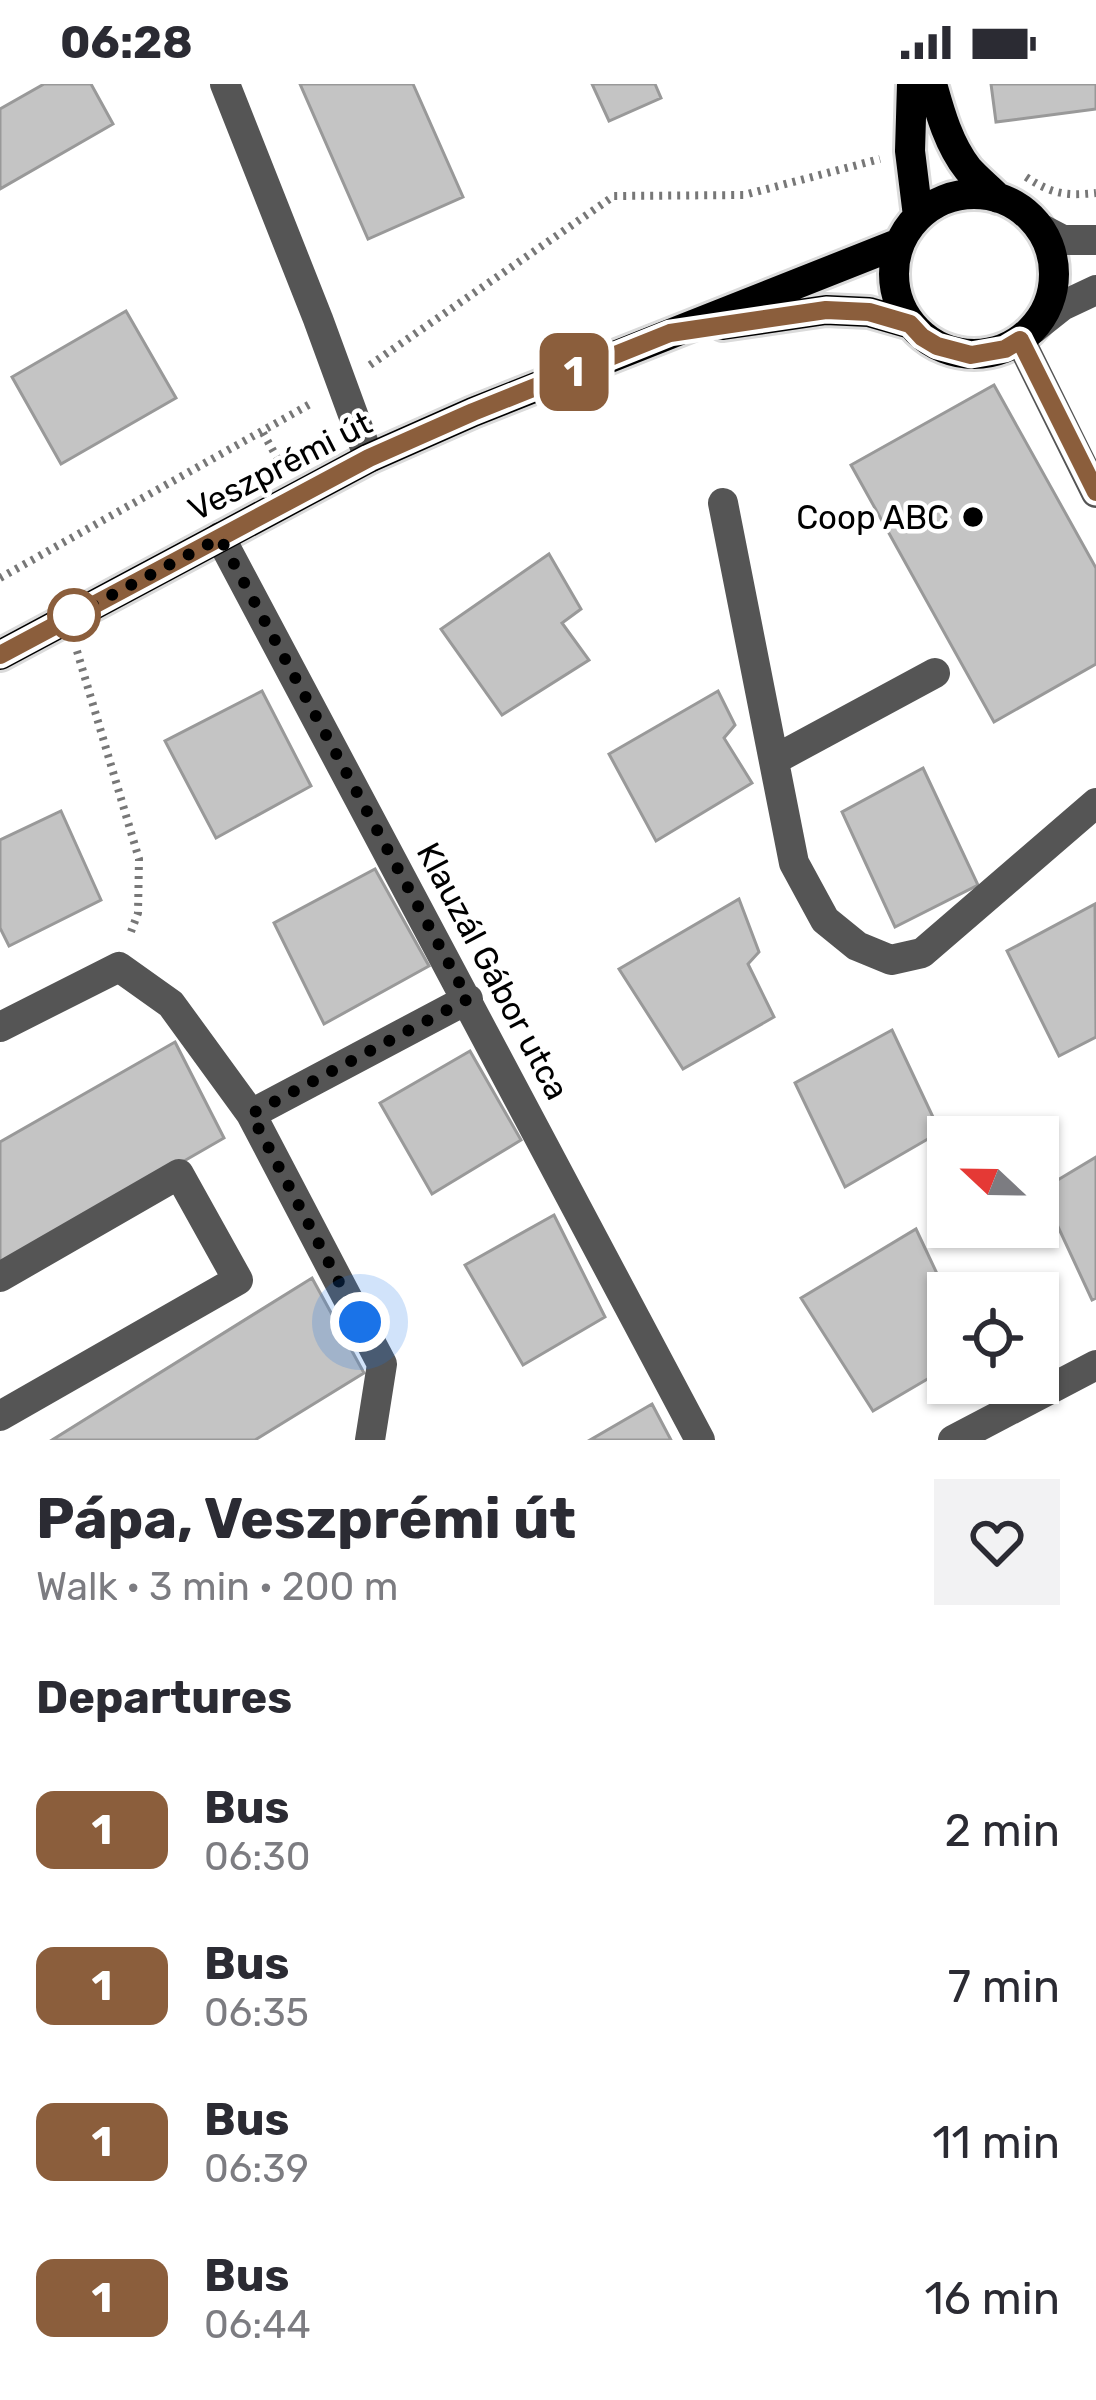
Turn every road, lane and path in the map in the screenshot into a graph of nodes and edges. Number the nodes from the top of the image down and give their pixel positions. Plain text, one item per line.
1 (225, 84) edge
2 (912, 84) edge
3 (932, 84) edge
4 (910, 151) junction
5 (1010, 167) dead end
6 (1096, 193) edge
7 (998, 197) junction
8 (918, 216) junction
9 (1040, 228) junction
10 (1096, 240) edge
11 (900, 244) junction
12 (1096, 290) edge
13 (910, 324) junction
14 (670, 333) junction
15 (1027, 334) junction
16 (342, 385) junction
17 (369, 458) junction
18 (1096, 493) edge
19 (723, 503) dead end
20 (220, 538) junction
21 (0, 578) edge
22 (67, 618) junction
23 (0, 655) edge
24 (935, 673) dead end
25 (774, 760) junction
26 (1096, 803) edge
27 (119, 967) junction
28 (468, 999) junction
29 (0, 1027) edge
30 (251, 1114) junction
31 (0, 1277) edge
32 (1096, 1365) edge
33 (0, 1416) edge
34 (370, 1440) edge
35 (700, 1440) edge
36 (953, 1440) edge

1 - 16 street
2 - 4 main road
3 - 7 main road
4 - 8 main road
4 - 16 path
5 - 6 path
7 - 8 main road
7 - 9 main road
8 - 11 main road
9 - 10 street
9 - 15 main road
11 - 13 main road
11 - 14 main road, Veszprémi út
12 - 15 street
13 - 14 main road, Veszprémi út
13 - 15 main road
14 - 17 main road, Veszprémi út
15 - 18 street
16 - 17 street
16 - 21 path
17 - 20 main road, Veszprémi út
19 - 25 street
20 - 22 main road, Veszprémi út
20 - 28 street, Klauzál Gábor utca
22 - 23 main road, Veszprémi út
22 - 27 path
24 - 25 street
25 - 26 street
27 - 29 street
27 - 30 street
28 - 30 street
28 - 35 street, Klauzál Gábor utca
30 - 34 street
31 - 33 street
32 - 36 street

